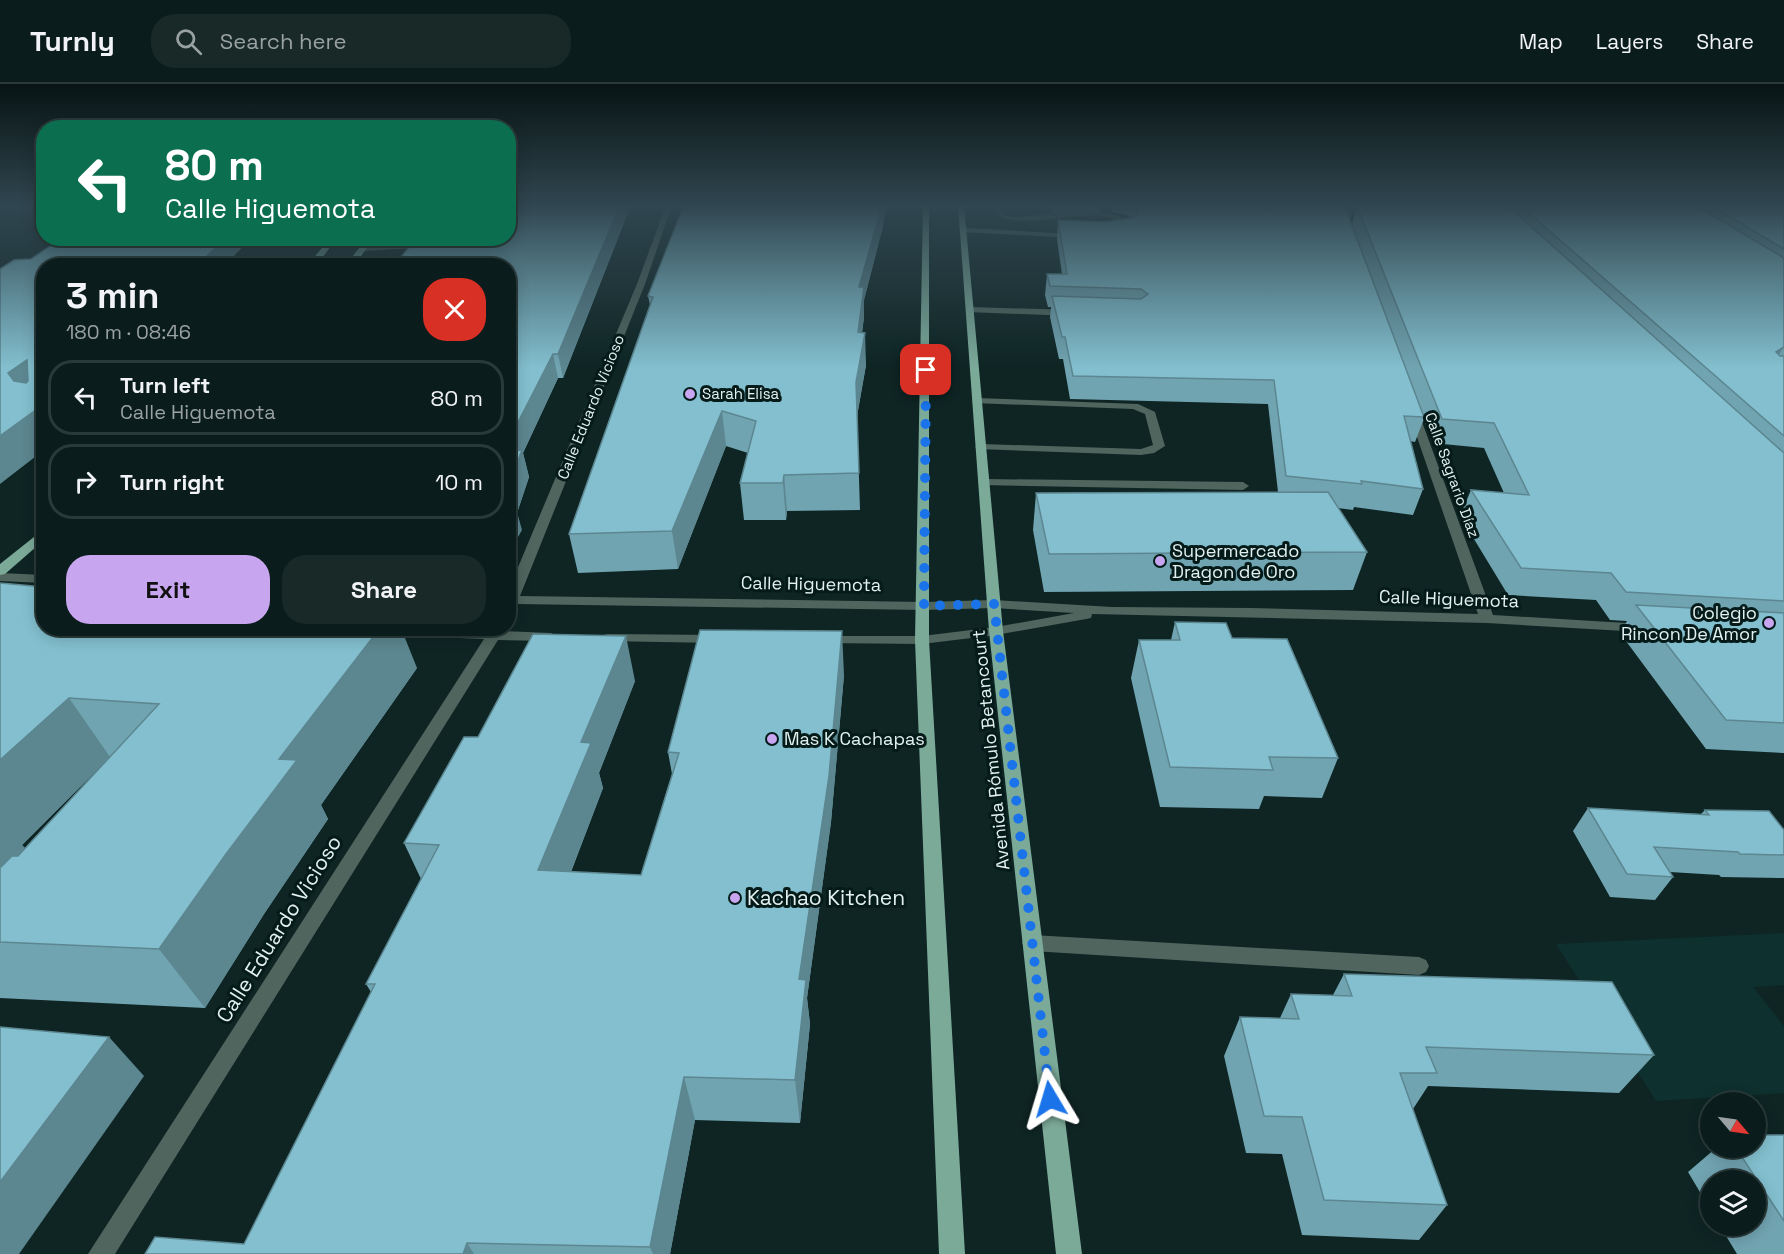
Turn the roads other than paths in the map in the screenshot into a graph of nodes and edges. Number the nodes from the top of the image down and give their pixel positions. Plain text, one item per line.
1 (650, 260) edge
2 (926, 260) edge
3 (966, 260) edge
4 (970, 310) junction
5 (1082, 314) edge
6 (977, 401) junction
7 (1411, 405) edge
8 (981, 447) junction
9 (985, 483) junction
10 (1243, 486) dead end
11 (36, 540) edge
12 (0, 571) edge
13 (0, 577) edge
14 (36, 579) edge
15 (516, 588) edge
16 (516, 603) edge
17 (994, 604) junction
18 (924, 606) junction
19 (1112, 611) junction
20 (1487, 619) junction
21 (1653, 629) edge
22 (996, 631) junction
23 (516, 633) edge
24 (492, 636) edge
25 (568, 637) edge
26 (591, 638) edge
27 (729, 639) edge
28 (809, 639) edge
29 (922, 640) junction
30 (1032, 943) junction
31 (1419, 966) dead end
32 (101, 1254) edge
33 (952, 1254) edge
34 (1069, 1254) edge

1 - 15 street, Calle Eduardo Vicioso
2 - 18 main road
3 - 4 main road, Avenida Rómulo Betancourt
4 - 5 street
4 - 6 main road, Avenida Rómulo Betancourt
6 - 8 main road, Avenida Rómulo Betancourt
6 - 8 street
7 - 20 street, Calle Sagrario Díaz
8 - 9 main road, Avenida Rómulo Betancourt
9 - 10 street
9 - 17 main road, Avenida Rómulo Betancourt
11 - 12 main road
13 - 14 street
16 - 18 street, Calle Higuemota
17 - 18 street, Calle Higuemota
17 - 19 street, Calle Higuemota
17 - 22 main road, Avenida Rómulo Betancourt
18 - 29 main road
19 - 20 street, Calle Higuemota
19 - 22 street, Calle Higuemota
20 - 21 street, Calle Higuemota
22 - 29 street, Calle Higuemota
22 - 30 main road, Avenida Rómulo Betancourt
23 - 25 street
24 - 32 street, Calle Eduardo Vicioso
26 - 27 street
28 - 29 street, Calle Higuemota
29 - 33 main road
30 - 31 street
30 - 34 main road, Avenida Rómulo Betancourt

